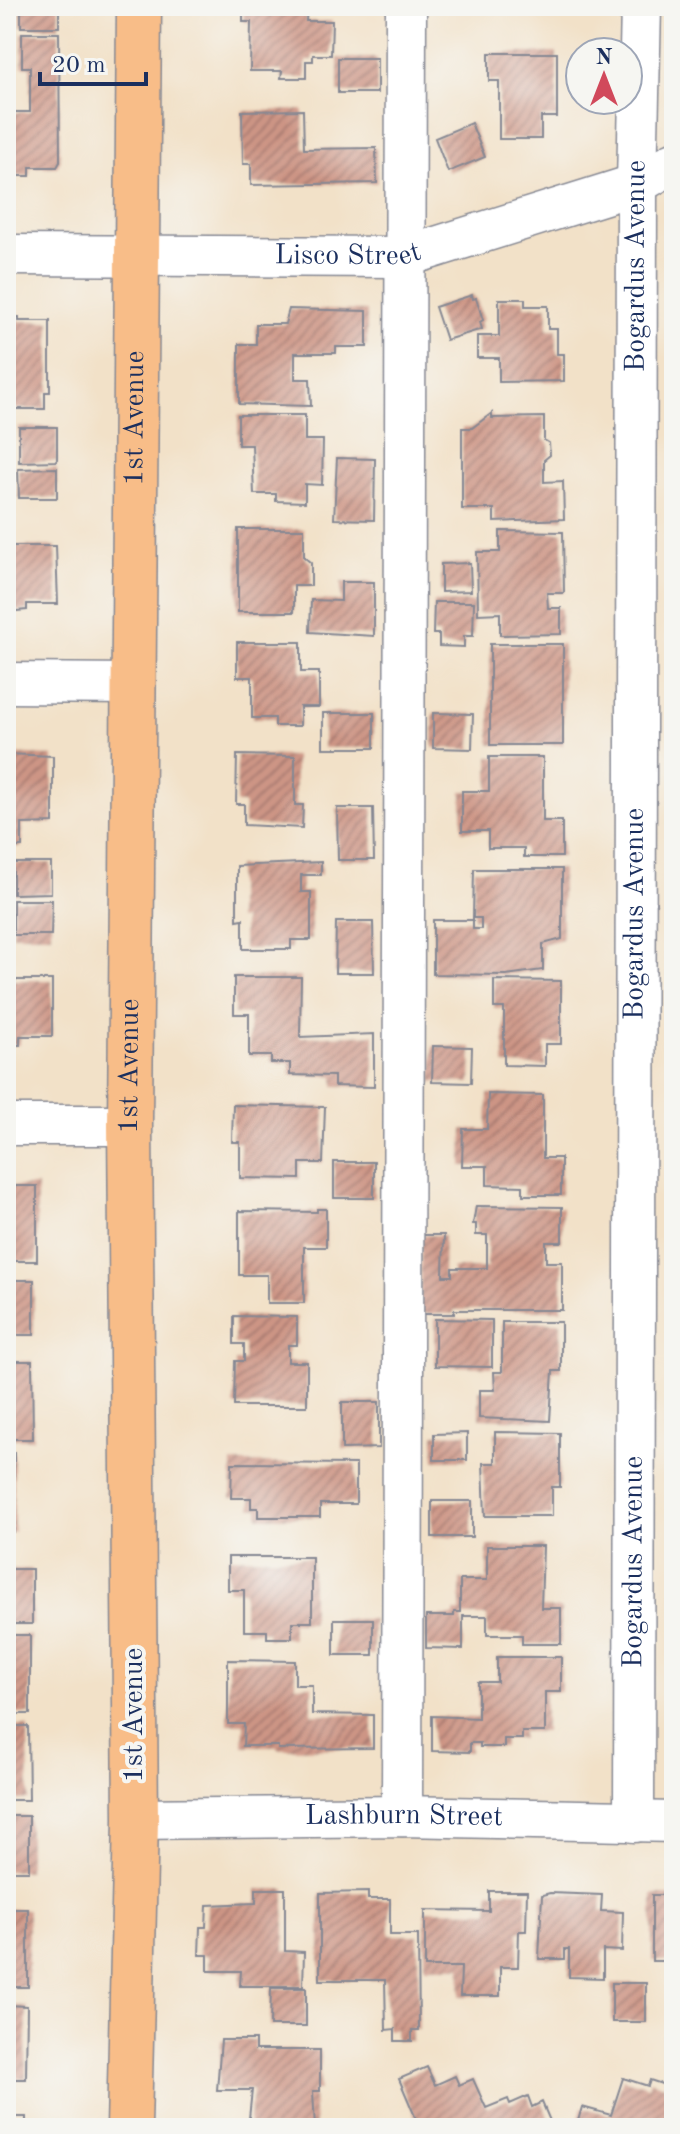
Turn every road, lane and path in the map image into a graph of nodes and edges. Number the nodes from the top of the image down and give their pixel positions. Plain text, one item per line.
1 (139, 6) edge
2 (406, 6) edge
3 (641, 6) edge
4 (674, 162) edge
5 (637, 184) junction
6 (6, 255) edge
7 (136, 255) junction
8 (404, 257) junction
9 (6, 683) edge
10 (132, 684) junction
11 (6, 1125) edge
12 (130, 1125) junction
13 (402, 1816) junction
14 (136, 1819) junction
15 (634, 1822) junction
16 (674, 1822) edge
17 (129, 2128) edge

1 - 7 main road, 1st Avenue
2 - 8 street
3 - 5 street, Bogardus Avenue
4 - 5 street, Lisco Street
5 - 8 street, Lisco Street
5 - 15 street, Bogardus Avenue
6 - 7 street, Lisco Street
7 - 8 street, Lisco Street
7 - 10 main road, 1st Avenue
8 - 13 street
9 - 10 street
10 - 12 main road, 1st Avenue
11 - 12 street
12 - 14 main road, 1st Avenue
13 - 14 street, Lashburn Street
13 - 15 street, Lashburn Street
14 - 17 main road, 1st Avenue
15 - 16 street, Lashburn Street

